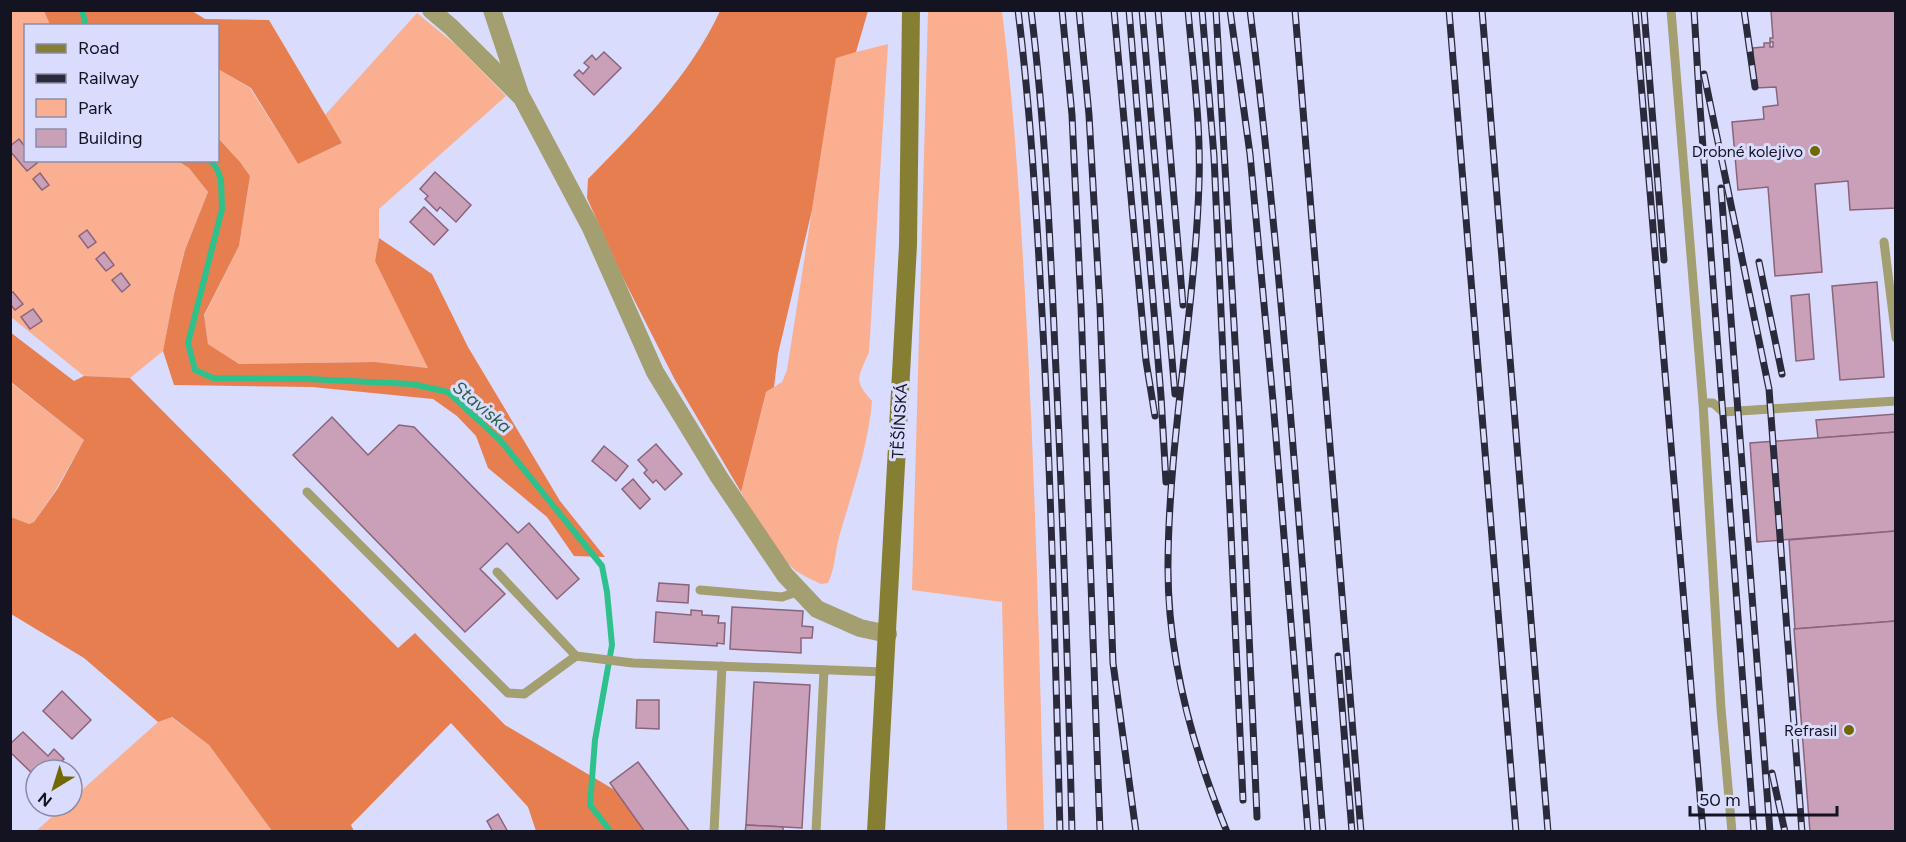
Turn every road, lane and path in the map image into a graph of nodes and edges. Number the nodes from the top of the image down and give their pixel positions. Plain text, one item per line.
1 (431, 10) edge
2 (492, 10) edge
3 (911, 10) edge
4 (1671, 10) edge
5 (522, 98) junction
6 (1884, 242) dead end
7 (1896, 338) edge
8 (1896, 401) edge
9 (1703, 403) junction
10 (308, 492) dead end
11 (497, 572) dead end
12 (700, 590) dead end
13 (800, 591) junction
14 (888, 634) junction
15 (576, 656) junction
16 (722, 666) junction
17 (824, 670) junction
18 (885, 672) junction
19 (714, 831) edge
20 (816, 831) edge
21 (876, 831) edge
22 (1732, 831) edge

1 - 5 street
2 - 5 street
3 - 14 main road, TĚŠÍNSKÁ
4 - 9 lane
5 - 13 street
6 - 7 lane
8 - 9 lane
9 - 22 lane
10 - 15 lane
11 - 15 lane
12 - 13 lane
13 - 14 street
14 - 18 main road, TĚŠÍNSKÁ
15 - 16 lane
16 - 17 lane
16 - 19 lane
17 - 18 lane
17 - 20 lane
18 - 21 main road, TĚŠÍNSKÁ

